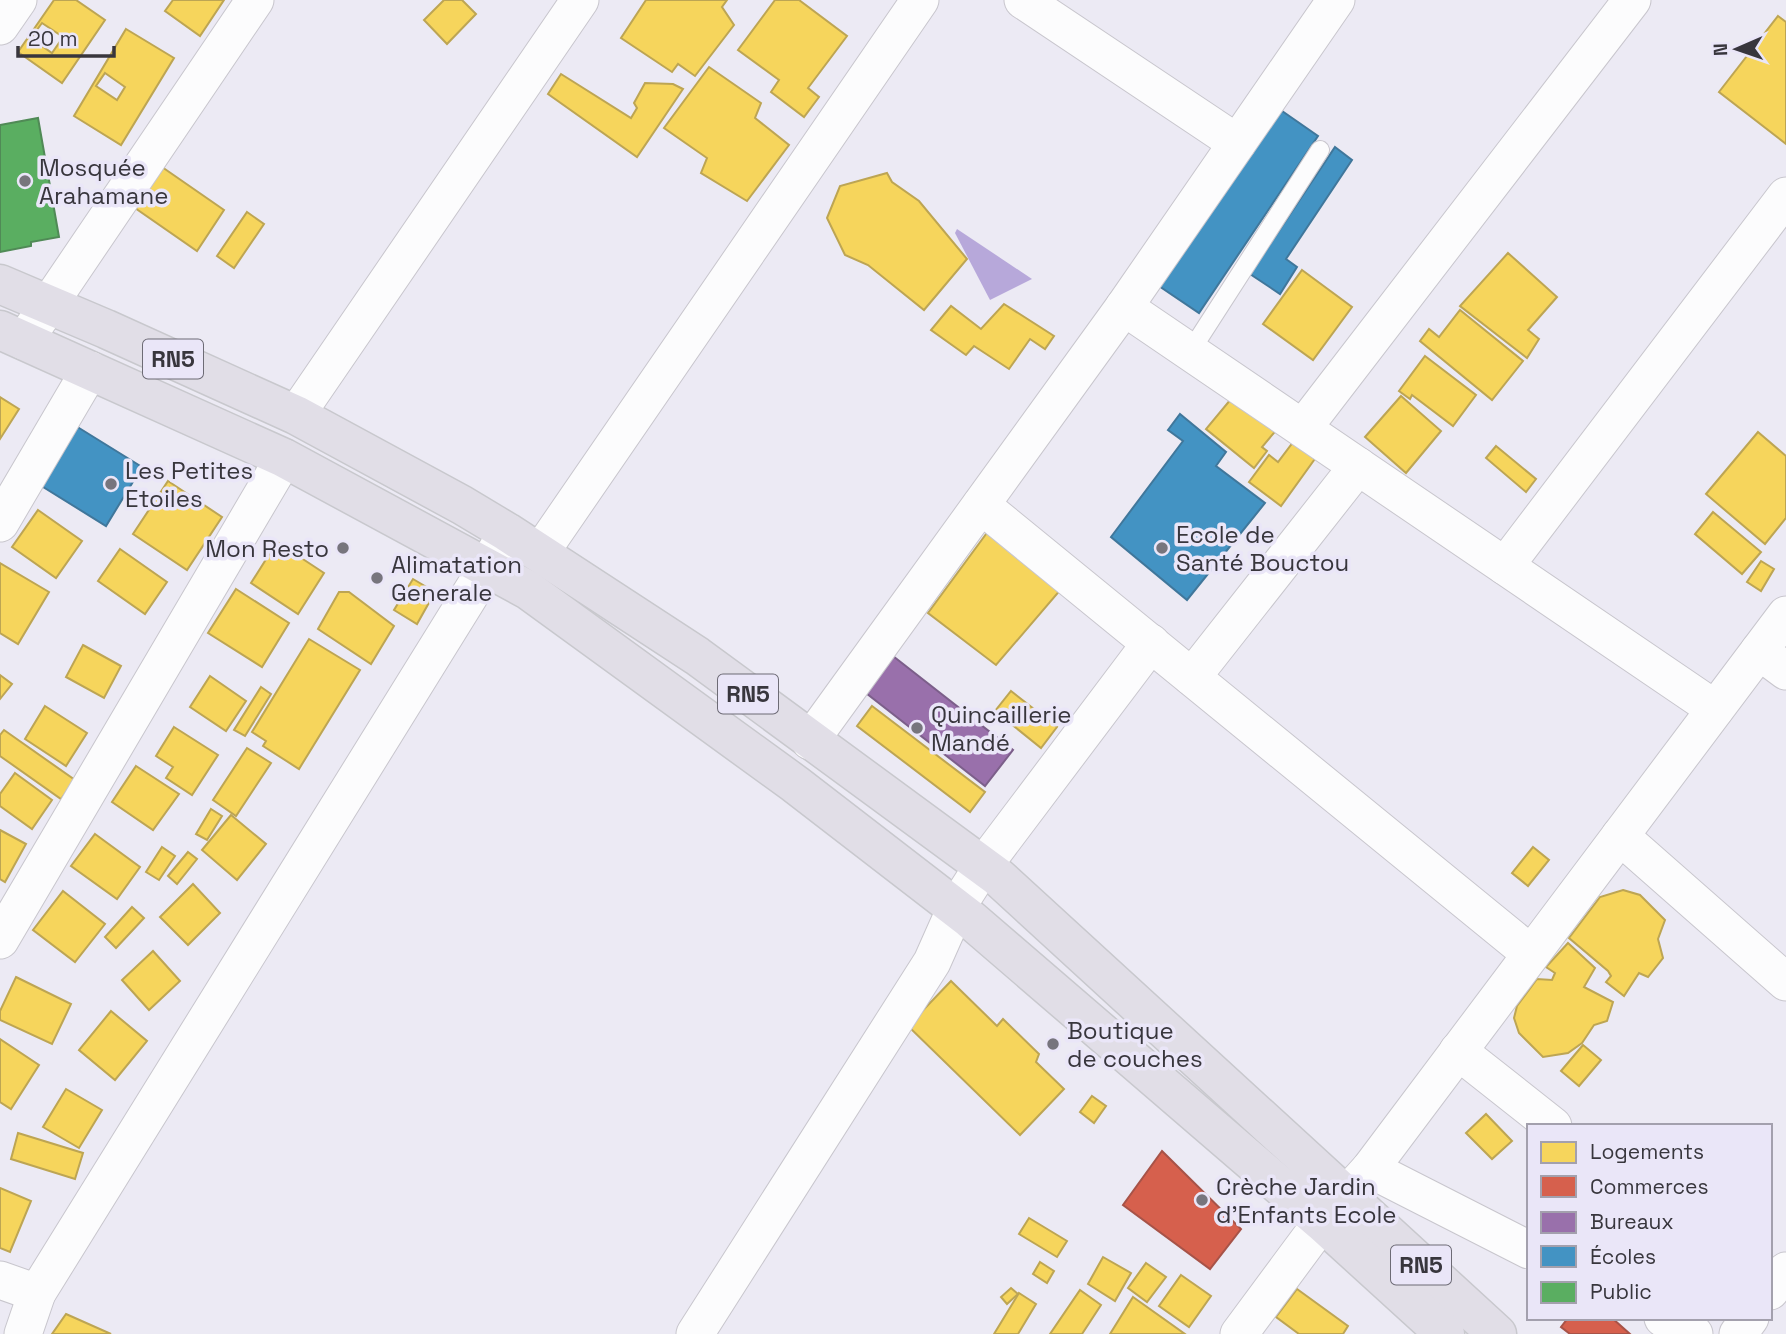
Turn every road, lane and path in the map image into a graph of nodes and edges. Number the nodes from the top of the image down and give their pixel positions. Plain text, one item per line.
1 (18, 0) edge
2 (255, 0) edge
3 (580, 0) edge
4 (920, 0) edge
5 (1023, 0) edge
6 (1336, 0) edge
7 (1632, 0) edge
8 (0, 26) edge
9 (1237, 144) junction
10 (1320, 150) dead end
11 (1786, 196) edge
12 (0, 284) edge
13 (50, 305) junction
14 (1124, 307) junction
15 (12, 335) edge
16 (1190, 352) junction
17 (90, 370) junction
18 (296, 415) junction
19 (1303, 428) junction
20 (284, 458) junction
21 (1358, 466) junction
22 (981, 505) junction
23 (0, 523) edge
24 (507, 531) junction
25 (540, 553) junction
26 (1506, 566) junction
27 (486, 569) junction
28 (1786, 615) edge
29 (1151, 643) junction
30 (1772, 661) edge
31 (1192, 677) junction
32 (1715, 709) junction
33 (810, 741) junction
34 (1620, 836) junction
35 (983, 866) junction
36 (956, 908) junction
37 (0, 940) edge
38 (1531, 954) junction
39 (1786, 982) edge
40 (1458, 1051) junction
41 (1550, 1124) edge
42 (1370, 1169) junction
43 (1333, 1209) junction
44 (1527, 1249) edge
45 (1786, 1271) edge
46 (0, 1280) edge
47 (1772, 1288) edge
48 (37, 1293) junction
49 (1667, 1320) edge
50 (23, 1334) edge
51 (695, 1334) edge
52 (1240, 1334) edge
53 (1445, 1334) edge
54 (1497, 1334) edge
55 (1694, 1334) edge

1 - 8 street
2 - 13 street
3 - 18 street
4 - 25 street
5 - 9 street
6 - 9 street
7 - 19 street
9 - 14 street
10 - 16 lane
11 - 26 street
12 - 13 highway, RN5
13 - 15 street
13 - 18 highway, RN5
14 - 16 street
14 - 22 street
15 - 17 highway, RN5
16 - 19 street
17 - 20 highway, RN5
17 - 23 street
18 - 24 highway, RN5
19 - 21 street
20 - 27 highway, RN5
20 - 37 street
21 - 26 street
21 - 31 street
22 - 29 street
22 - 33 street
24 - 25 highway, RN5
24 - 27 street
25 - 33 highway, RN5
26 - 32 street
27 - 36 highway, RN5
27 - 48 street
28 - 30 street
29 - 31 street
29 - 35 street
30 - 32 street
31 - 38 street
32 - 34 street
33 - 35 highway, RN5
34 - 38 street
34 - 39 street
35 - 36 street
35 - 43 highway, RN5
36 - 43 highway, RN5
36 - 51 street
38 - 40 street
40 - 41 street
40 - 42 street
42 - 43 street
42 - 44 street
43 - 52 street
43 - 53 highway, RN5
43 - 54 highway, RN5
45 - 47 street
46 - 48 street
48 - 50 street
49 - 55 street

